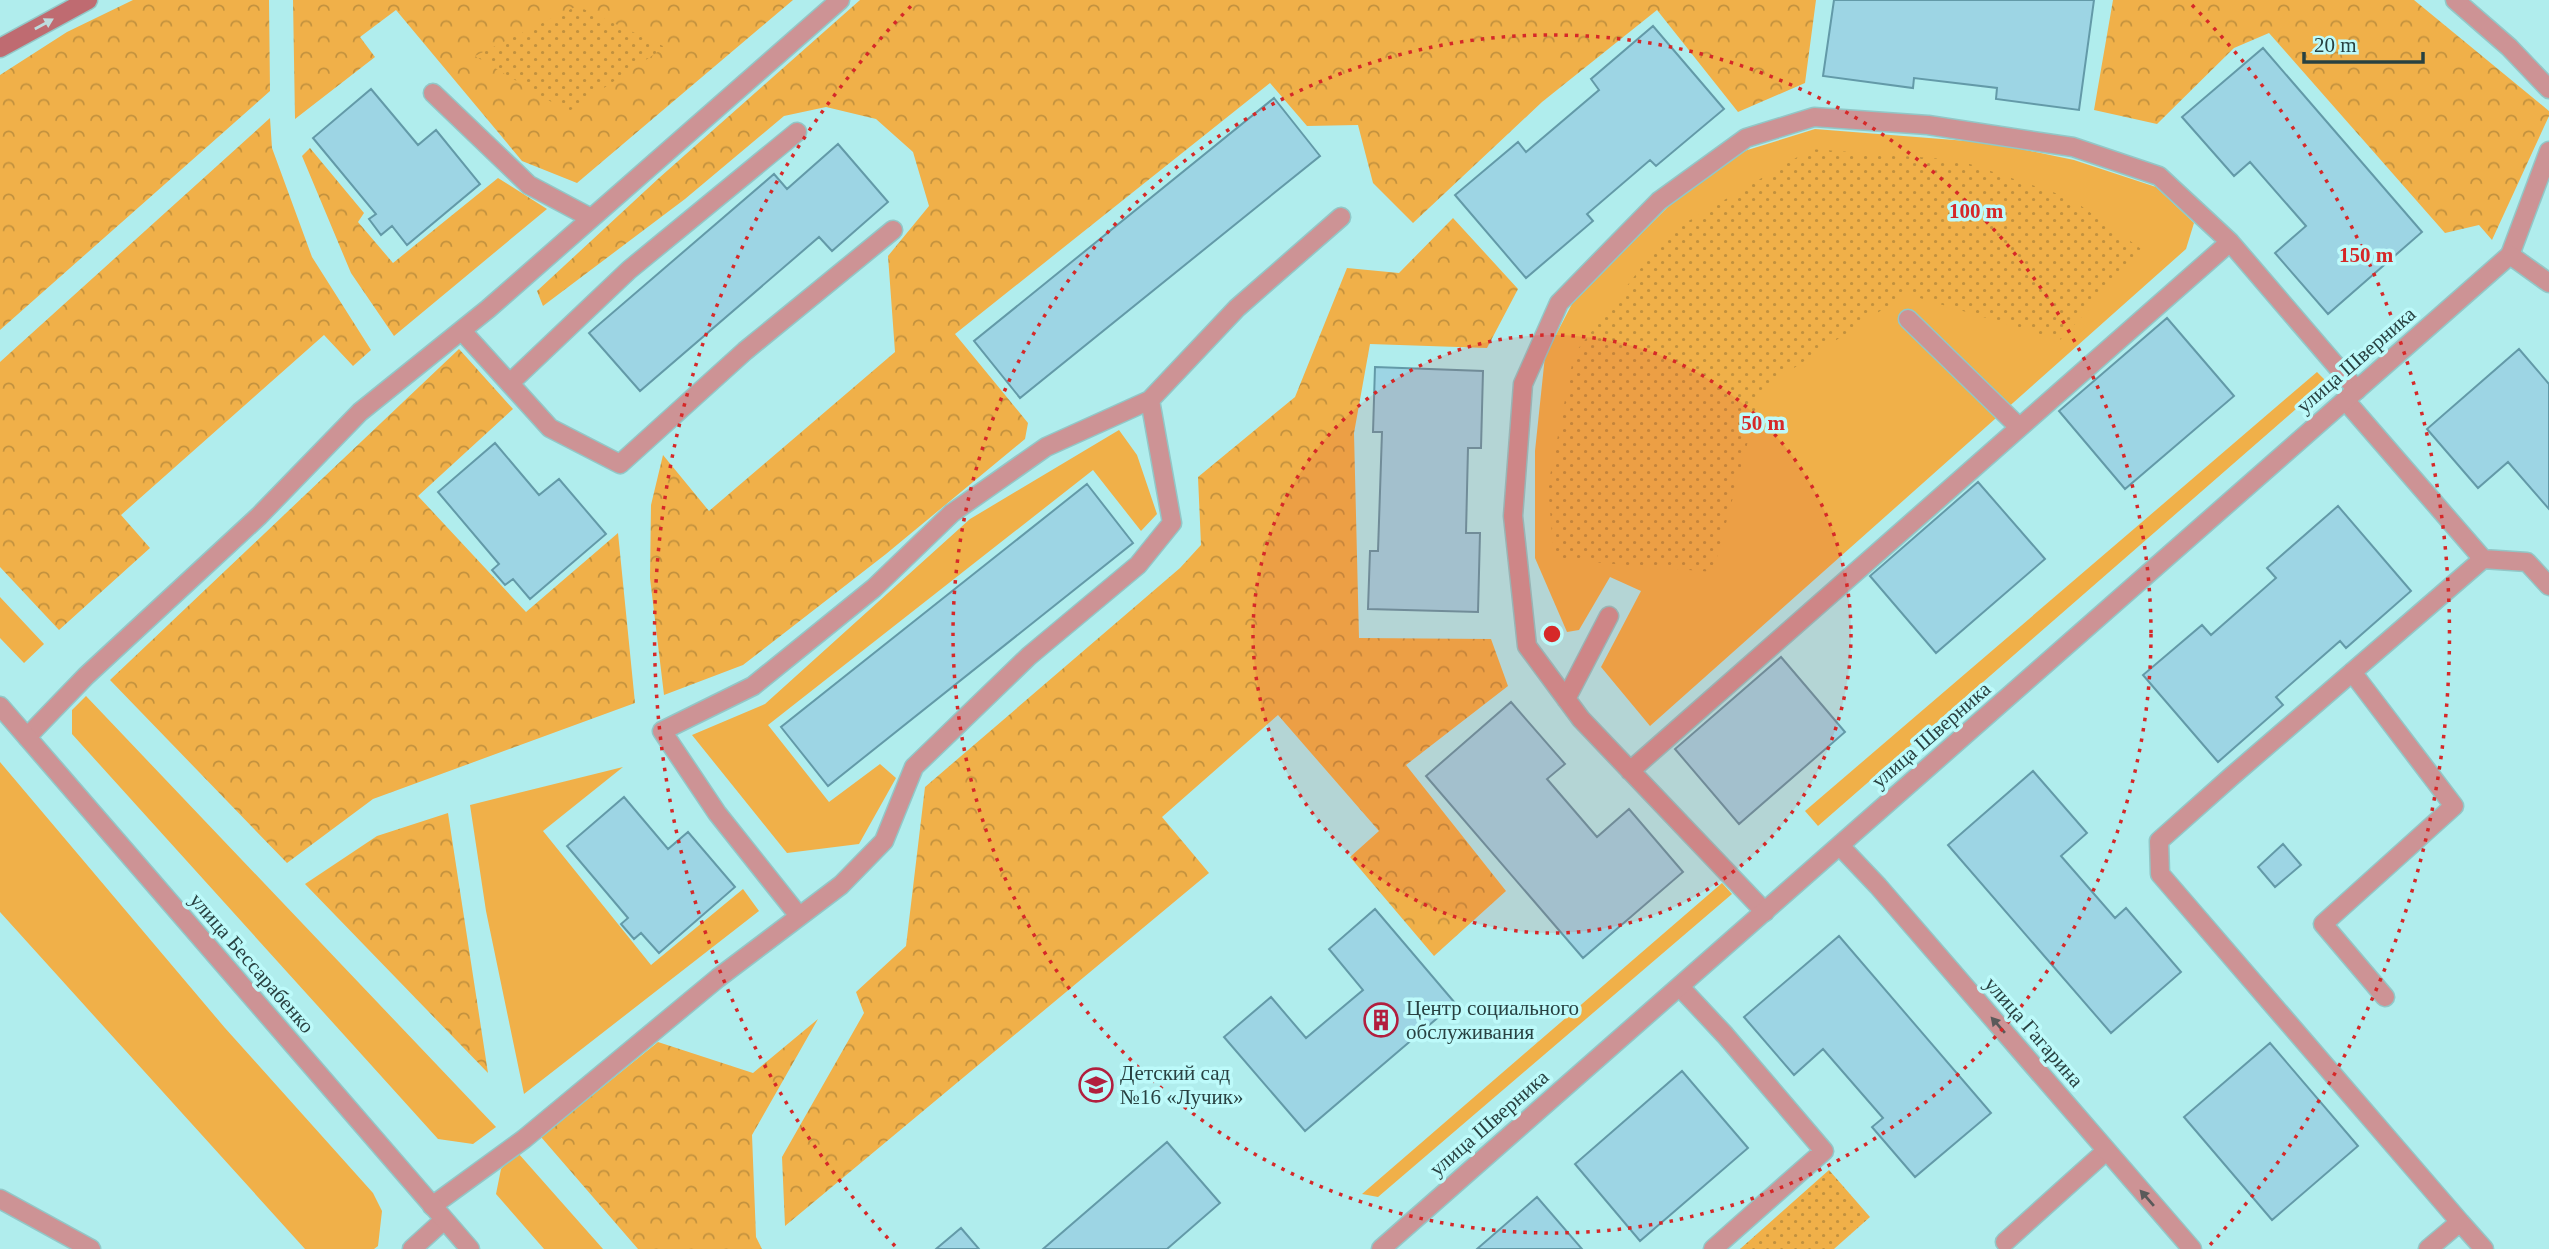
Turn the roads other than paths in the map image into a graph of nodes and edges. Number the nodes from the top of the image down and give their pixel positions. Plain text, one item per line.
1 (88, 0) edge
2 (840, 0) edge
3 (2455, 0) edge
4 (0, 48) edge
5 (2549, 89) edge
6 (433, 93) dead end
7 (797, 132) dead end
8 (2549, 151) edge
9 (592, 218) junction
10 (1341, 218) dead end
11 (893, 230) dead end
12 (2230, 242) junction
13 (2510, 254) junction
14 (2549, 283) edge
15 (1908, 320) dead end
16 (461, 331) junction
17 (510, 383) junction
18 (2351, 395) junction
19 (1150, 400) junction
20 (2019, 427) junction
21 (2483, 559) junction
22 (2549, 586) edge
23 (1609, 616) dead end
24 (2352, 672) junction
25 (1566, 699) junction
26 (0, 706) edge
27 (27, 737) junction
28 (1630, 771) junction
29 (1840, 846) junction
30 (1765, 912) junction
31 (799, 916) junction
32 (1680, 986) junction
33 (2385, 997) dead end
34 (2106, 1151) junction
35 (0, 1199) edge
36 (432, 1206) junction
37 (444, 1220) junction
38 (2460, 1222) junction
39 (2004, 1247) edge
40 (91, 1249) edge
41 (412, 1249) edge
42 (470, 1249) edge
43 (1381, 1249) edge
44 (1713, 1249) edge
45 (2192, 1249) edge
46 (2428, 1249) edge
47 (2484, 1249) edge

4 -> 1 main road
2 - 9 street
3 - 5 street
6 - 9 street
7 - 17 street
8 - 13 street
9 - 16 street
10 - 19 street
11 - 17 street
12 - 18 street
12 - 20 street
12 - 25 street
13 - 14 street
13 - 18 street, улица Шверника
15 - 20 street
16 - 17 street
16 - 27 street
18 - 21 street
18 - 29 street, улица Шверника
19 - 31 street
19 - 31 street
20 - 28 street
21 - 22 street
21 - 24 street
23 - 25 street
24 - 33 street
24 - 38 street
25 - 28 street
26 - 27 street, улица Бессарабенко
27 - 36 street, улица Бессарабенко
28 - 30 street
29 - 30 street, улица Шверника
34 -> 29 street, улица Гагарина
30 - 32 street, улица Шверника
31 - 36 street
32 - 43 street, улица Шверника
32 - 44 street
34 - 39 street
45 -> 34 street, улица Гагарина
35 - 40 street
36 - 37 street, улица Бессарабенко
37 - 41 street
37 - 42 street, улица Бессарабенко
38 - 46 street
38 - 47 street

